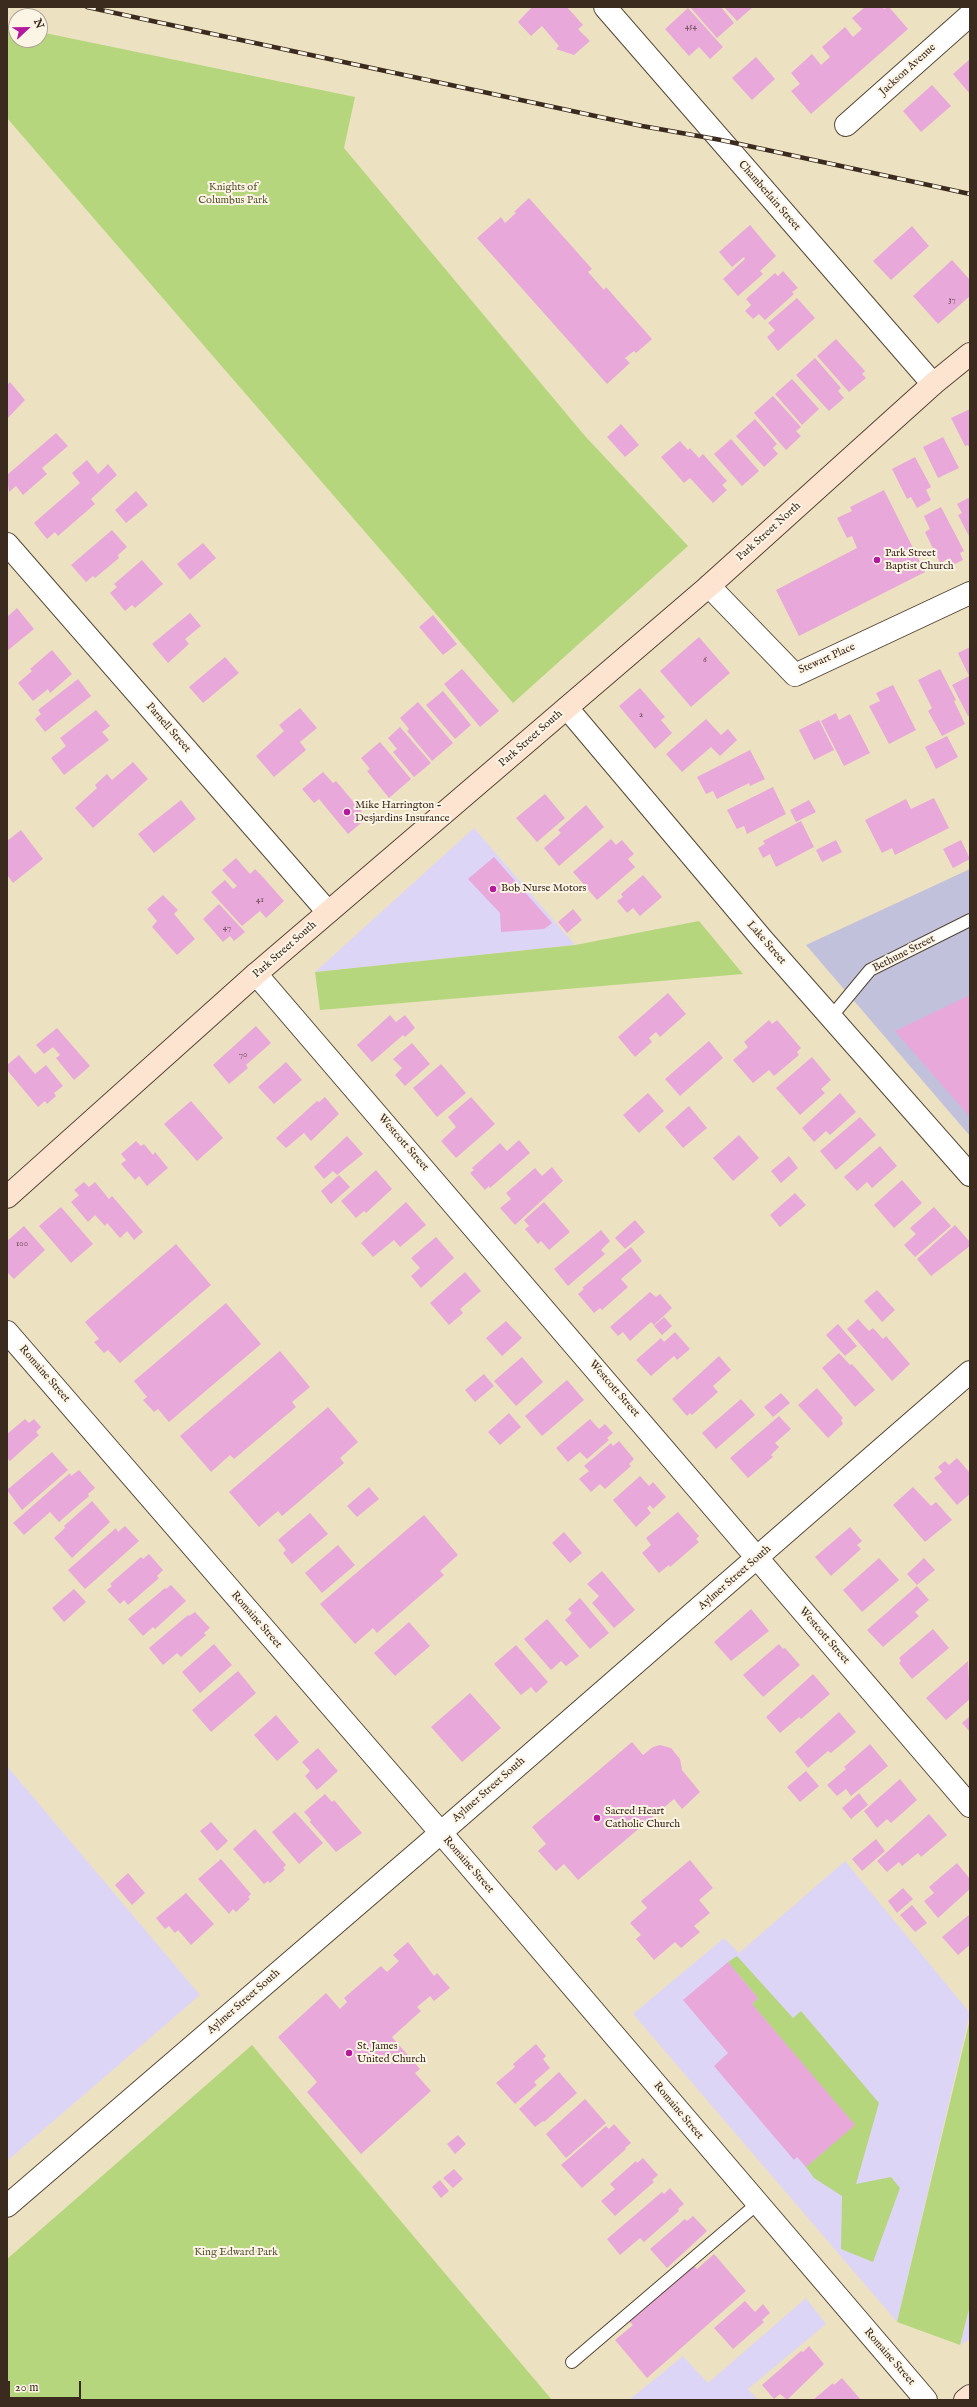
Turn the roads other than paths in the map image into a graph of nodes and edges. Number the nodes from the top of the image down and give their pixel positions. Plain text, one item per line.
1 (613, 10) edge
2 (970, 15) edge
3 (846, 124) dead end
4 (970, 354) edge
5 (933, 384) junction
6 (7, 544) edge
7 (708, 586) junction
8 (970, 593) edge
9 (567, 708) junction
10 (328, 912) junction
11 (970, 920) edge
12 (256, 974) junction
13 (831, 1017) junction
14 (970, 1175) edge
15 (7, 1197) edge
16 (7, 1332) edge
17 (970, 1372) edge
18 (757, 1558) junction
19 (970, 1806) edge
20 (441, 1833) junction
21 (757, 2204) junction
22 (7, 2206) edge
23 (572, 2362) dead end
24 (970, 2396) edge
25 (926, 2400) edge
26 (965, 2400) edge

1 - 5 street, Chamberlain Street
2 - 3 street, Jackson Avenue
4 - 5 main road, Park Street North
5 - 7 main road, Park Street North
6 - 10 street, Parnell Street
7 - 8 street, Stewart Place
7 - 9 main road, Park Street North
9 - 10 main road, Park Street South
9 - 13 street, Lake Street
10 - 12 main road, Park Street South
11 - 13 lane, Bethune Street
12 - 15 main road, Park Street South
12 - 18 street, Westcott Street
13 - 14 street, Lake Street
16 - 20 street, Romaine Street
17 - 18 street, Aylmer Street South
18 - 19 street, Westcott Street
18 - 20 street, Aylmer Street South
20 - 21 street, Romaine Street
20 - 22 street, Aylmer Street South
21 - 23 lane
21 - 25 street, Romaine Street
24 - 26 main road

